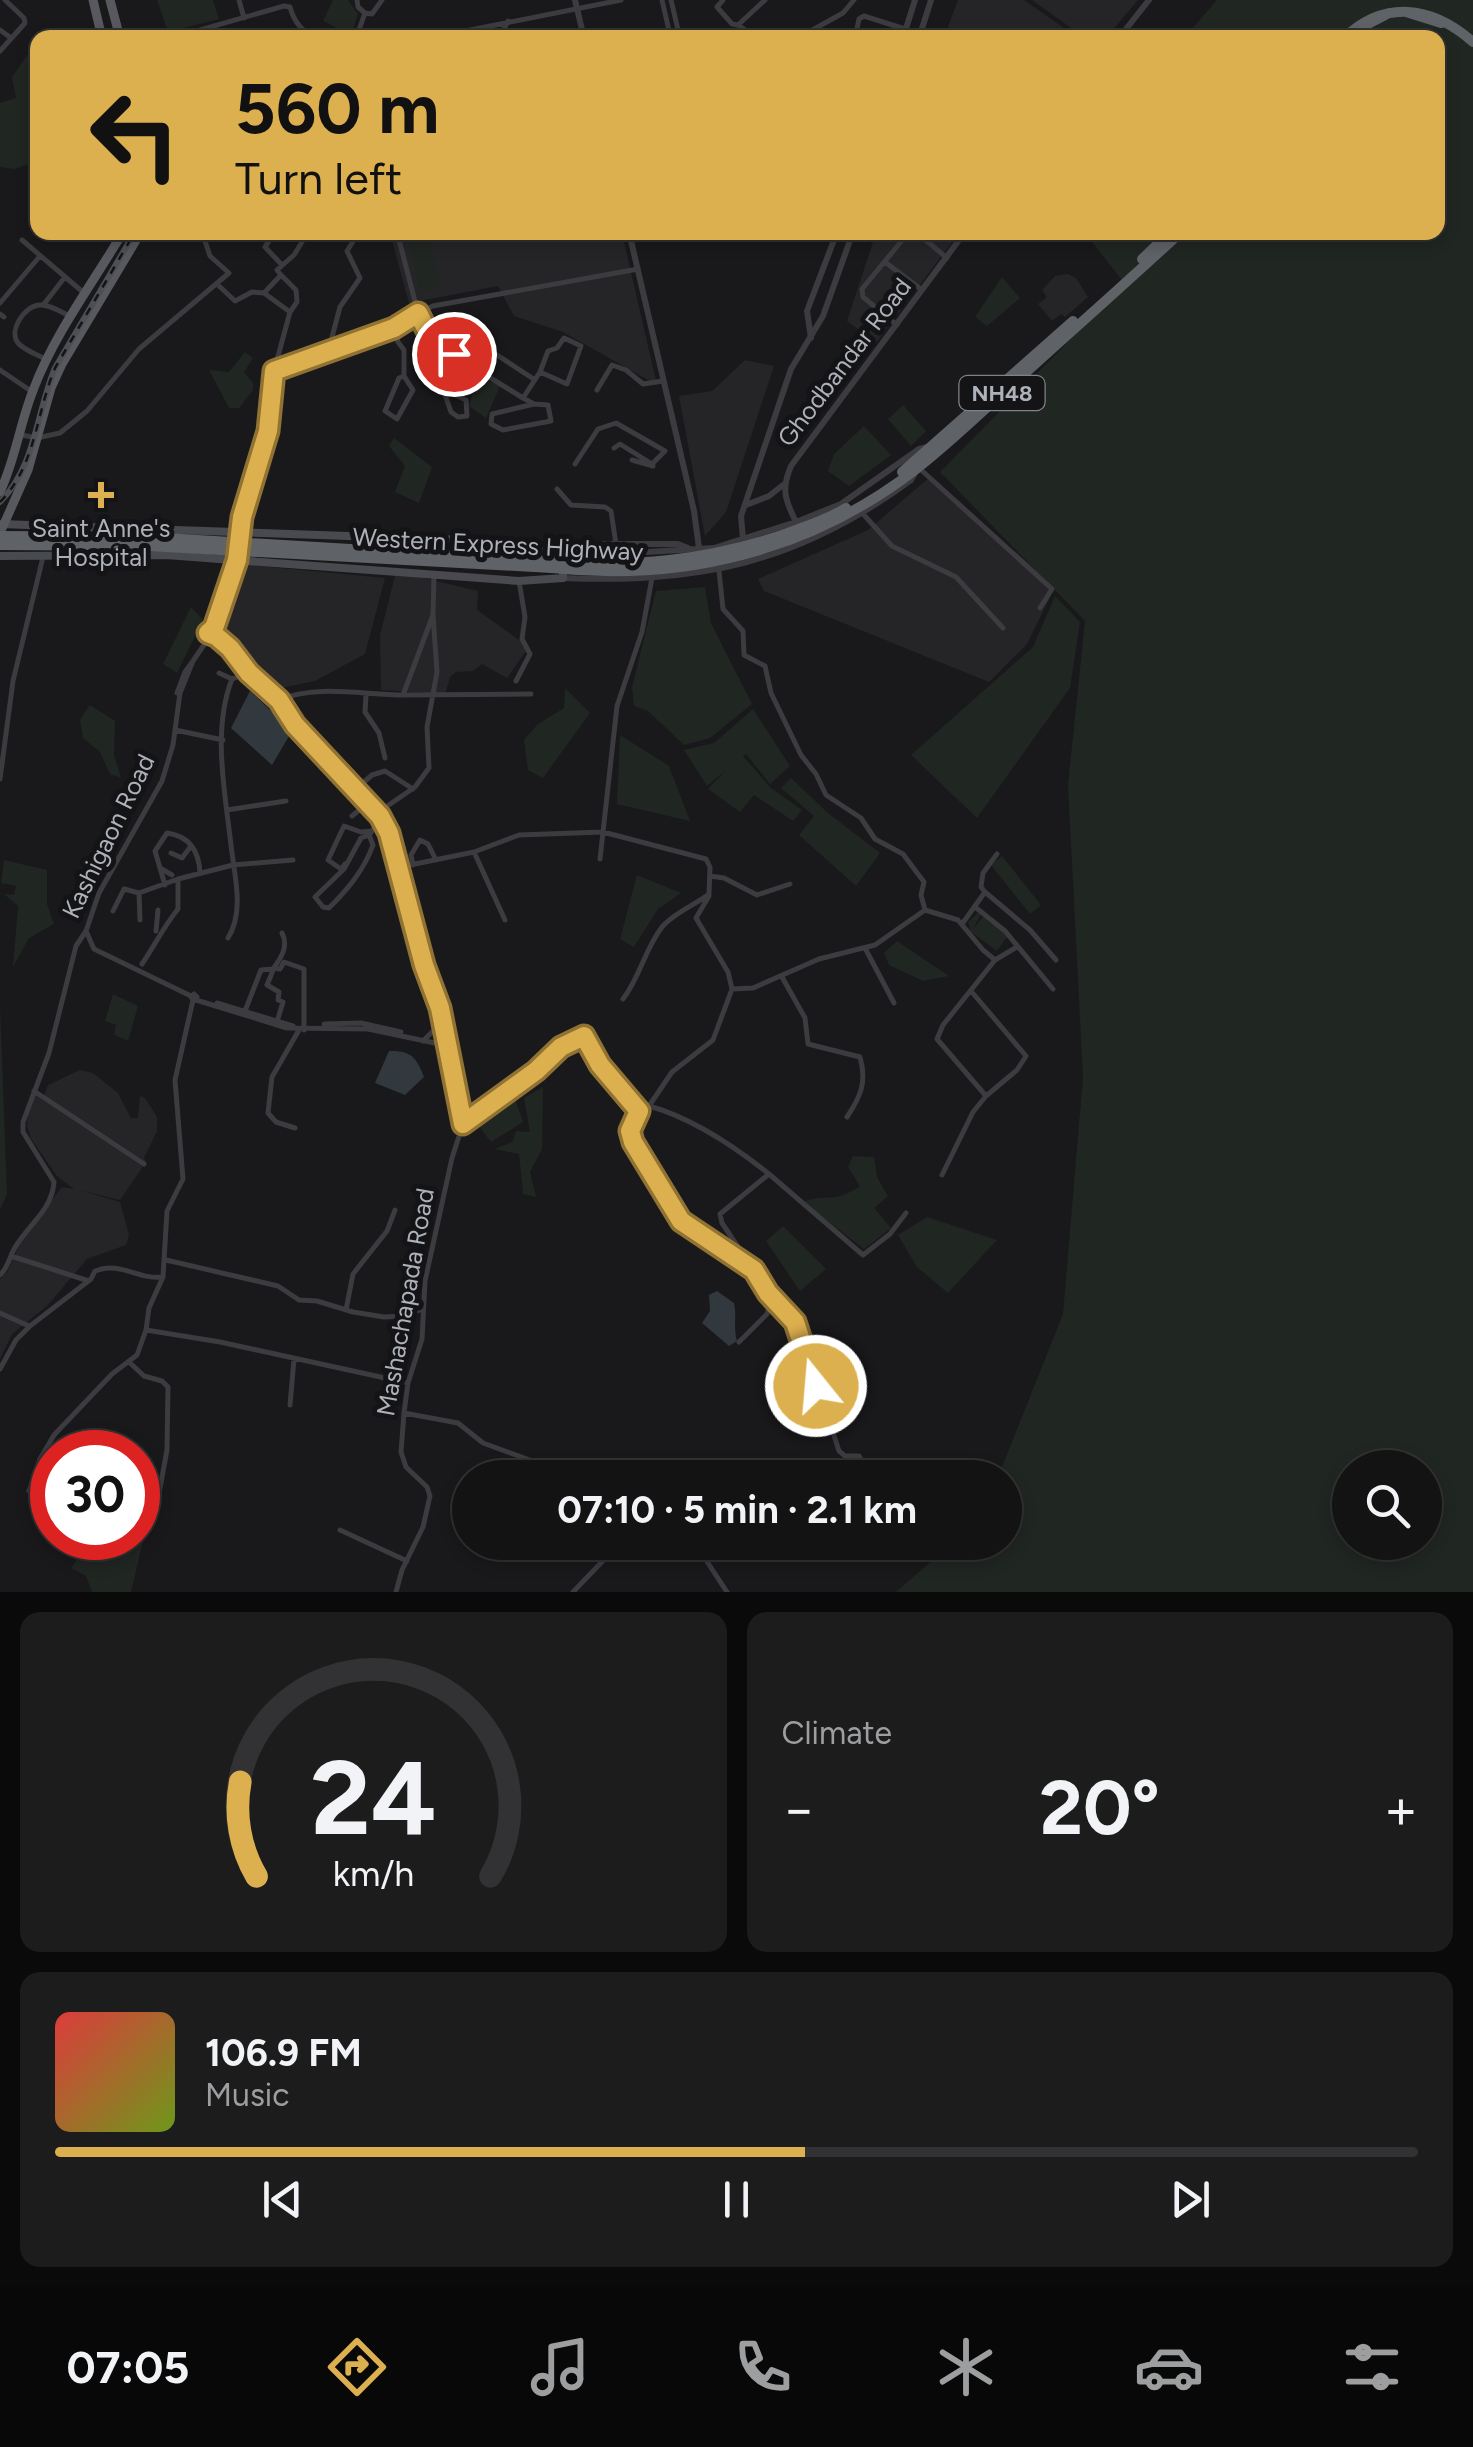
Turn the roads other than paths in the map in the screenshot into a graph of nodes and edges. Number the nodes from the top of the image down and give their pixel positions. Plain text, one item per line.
1 (5, 0) edge
2 (93, 0) edge
3 (110, 0) edge
4 (239, 0) edge
5 (358, 0) edge
6 (382, 0) edge
7 (575, 0) edge
8 (621, 0) edge
9 (662, 0) edge
10 (671, 0) edge
11 (722, 0) edge
12 (765, 0) edge
13 (854, 0) edge
14 (915, 0) edge
15 (931, 0) edge
16 (1149, 0) edge
17 (290, 4) edge
18 (578, 11) junction
19 (365, 13) junction
20 (244, 18) junction
21 (508, 21) junction
22 (738, 25) junction
23 (485, 26) junction
24 (0, 30) edge
25 (100, 30) edge
26 (118, 30) edge
27 (201, 30) edge
28 (305, 30) edge
29 (359, 30) edge
30 (467, 30) edge
31 (485, 30) edge
32 (504, 30) edge
33 (582, 30) edge
34 (668, 30) edge
35 (679, 30) edge
36 (743, 30) edge
37 (812, 30) edge
38 (857, 30) edge
39 (897, 30) edge
40 (905, 30) edge
41 (922, 30) edge
42 (1125, 30) edge
43 (1351, 30) edge
44 (1360, 30) edge
45 (11, 38) junction
46 (1473, 46) edge
47 (0, 51) edge
48 (22, 240) dead end
49 (118, 240) edge
50 (137, 240) edge
51 (205, 240) edge
52 (269, 240) edge
53 (303, 240) edge
54 (354, 240) edge
55 (399, 240) edge
56 (631, 240) edge
57 (834, 240) edge
58 (849, 240) edge
59 (905, 240) edge
60 (923, 240) edge
61 (959, 240) edge
62 (1161, 240) edge
63 (1172, 240) edge
64 (40, 256) junction
65 (947, 258) junction
66 (885, 262) junction
67 (282, 264) junction
68 (638, 269) junction
69 (281, 276) junction
70 (65, 277) junction
71 (217, 284) junction
72 (923, 290) junction
73 (264, 294) junction
74 (86, 295) junction
75 (0, 303) edge
76 (44, 304) junction
77 (290, 312) junction
78 (418, 313) junction
79 (72, 317) junction
80 (897, 325) junction
81 (394, 328) junction
82 (432, 340) junction
83 (811, 340) junction
84 (328, 352) junction
85 (459, 357) junction
86 (46, 360) junction
87 (472, 364) junction
88 (480, 369) junction
89 (0, 370) edge
90 (274, 371) junction
91 (540, 372) junction
92 (404, 376) junction
93 (535, 380) junction
94 (664, 380) junction
95 (452, 383) junction
96 (447, 390) junction
97 (597, 390) dead end
98 (32, 392) junction
99 (523, 398) junction
100 (534, 404) junction
101 (28, 407) junction
102 (43, 412) junction
103 (951, 434) junction
104 (22, 435) junction
105 (37, 438) junction
106 (932, 446) junction
107 (614, 448) dead end
108 (18, 450) junction
109 (680, 450) junction
110 (666, 451) junction
111 (33, 454) junction
112 (632, 460) dead end
113 (13, 464) junction
114 (575, 464) dead end
115 (919, 468) junction
116 (28, 470) junction
117 (783, 485) junction
118 (557, 489) dead end
119 (0, 492) edge
120 (744, 505) junction
121 (864, 514) junction
122 (796, 522) junction
123 (1, 529) edge
124 (242, 531) junction
125 (743, 538) junction
126 (0, 545) edge
127 (617, 548) junction
128 (694, 549) junction
129 (0, 556) edge
130 (43, 557) junction
131 (237, 560) junction
132 (558, 565) junction
133 (719, 571) junction
134 (434, 574) junction
135 (652, 578) junction
136 (518, 582) junction
137 (1040, 608) dead end
138 (432, 615) junction
139 (1003, 628) dead end
140 (213, 633) junction
141 (219, 673) dead end
142 (249, 673) junction
143 (232, 680) junction
144 (516, 681) dead end
145 (531, 694) dead end
146 (366, 695) junction
147 (403, 695) junction
148 (433, 697) junction
149 (279, 700) junction
150 (2, 723) edge
151 (175, 730) junction
152 (223, 740) junction
153 (384, 758) dead end
154 (0, 779) edge
155 (358, 788) junction
156 (413, 789) junction
157 (286, 801) dead end
158 (369, 802) junction
159 (227, 810) junction
160 (381, 812) junction
161 (352, 816) dead end
162 (602, 832) junction
163 (367, 833) junction
164 (192, 845) junction
165 (474, 852) junction
166 (172, 853) dead end
167 (997, 854) dead end
168 (600, 858) dead end
169 (293, 860) dead end
170 (436, 860) junction
171 (233, 864) junction
172 (157, 866) junction
173 (405, 867) junction
174 (200, 873) junction
175 (710, 876) junction
176 (175, 877) junction
177 (790, 884) dead end
178 (165, 885) junction
179 (985, 892) junction
180 (139, 893) junction
181 (709, 894) junction
182 (975, 907) junction
183 (158, 910) dead end
184 (925, 910) junction
185 (113, 911) dead end
186 (140, 920) dead end
187 (506, 920) dead end
188 (962, 924) junction
189 (86, 931) junction
190 (157, 931) junction
191 (282, 933) dead end
192 (228, 938) dead end
193 (1017, 947) junction
194 (864, 948) junction
195 (995, 960) junction
196 (1056, 960) dead end
197 (142, 964) dead end
198 (782, 976) junction
199 (732, 989) junction
200 (1053, 989) dead end
201 (971, 991) junction
202 (194, 998) junction
203 (624, 999) dead end
204 (894, 1003) dead end
205 (245, 1012) junction
206 (443, 1021) junction
207 (277, 1024) junction
208 (302, 1028) junction
209 (423, 1040) junction
210 (449, 1046) junction
211 (34, 1091) junction
212 (986, 1096) junction
213 (649, 1106) junction
214 (639, 1111) junction
215 (847, 1117) dead end
216 (463, 1124) junction
217 (295, 1128) dead end
218 (144, 1164) dead end
219 (769, 1174) junction
220 (942, 1175) dead end
221 (395, 1210) dead end
222 (906, 1212) dead end
223 (11, 1256) junction
224 (166, 1260) junction
225 (754, 1270) junction
226 (0, 1275) edge
227 (163, 1277) junction
228 (88, 1281) junction
229 (768, 1293) junction
230 (422, 1309) junction
231 (346, 1310) junction
232 (0, 1313) edge
233 (30, 1326) junction
234 (146, 1330) junction
235 (739, 1342) dead end
236 (3, 1356) edge
237 (294, 1359) junction
238 (130, 1362) junction
239 (0, 1369) edge
240 (408, 1382) junction
241 (290, 1405) dead end
242 (404, 1413) junction
243 (530, 1460) edge
244 (861, 1460) edge
245 (160, 1488) edge
246 (28, 1490) dead end
247 (340, 1530) dead end
248 (603, 1560) edge
249 (706, 1560) edge
250 (406, 1562) junction
251 (396, 1592) edge
252 (573, 1592) edge
253 (728, 1592) edge

1 - 45 street
2 - 25 main road
3 - 26 main road
4 - 20 street
5 - 19 street
6 - 19 street
7 - 18 street
8 - 18 street
9 - 34 street
10 - 35 street
11 - 22 street
12 - 22 street
13 - 37 street
14 - 40 street
15 - 41 street
16 - 42 street
17 - 20 street
17 - 28 street
18 - 21 street
18 - 33 street
19 - 29 street
20 - 27 street
21 - 23 street
21 - 32 street
22 - 36 street
23 - 30 street
23 - 31 street
24 - 45 street
38 - 39 street
43 - 46 highway
44 - 46 highway
45 - 47 street
48 - 64 street
49 - 74 main road
50 - 102 main road
51 - 71 street
52 - 67 street
53 - 67 street
54 - 84 street
55 - 78 street
56 - 68 street
57 - 83 street
58 - 83 street
59 - 66 street
60 - 65 street
61 - 65 street, Ghodbandar Road
62 - 103 highway, Western Express Highway / NH48
63 - 103 highway, Western Express Highway / NH48
64 - 70 street
64 - 75 street
65 - 72 street, Ghodbandar Road
66 - 72 street
66 - 80 street
67 - 69 street
68 - 78 street
68 - 94 street
69 - 73 street
69 - 77 street
70 - 74 street
70 - 76 street
71 - 73 street
71 - 105 street
72 - 80 street, Ghodbandar Road
73 - 77 street
74 - 79 main road
76 - 79 street
76 - 86 street
77 - 90 street, Kashigaon Road
78 - 81 street
78 - 82 street
79 - 86 main road
80 - 117 street, Ghodbandar Road
81 - 84 street
81 - 92 street
82 - 85 street
82 - 96 street
83 - 120 street
84 - 90 street
85 - 87 street
85 - 95 street
86 - 98 main road
87 - 88 street
87 - 95 street
88 - 93 street
88 - 99 street
89 - 98 street
90 - 124 street, Kashigaon Road
91 - 91 street
91 - 93 street
92 - 92 street
93 - 99 street
94 - 97 street
94 - 109 street
95 - 96 street
96 - 96 street
98 - 101 main road
99 - 100 street
100 - 100 street
101 - 102 main road
101 - 104 main road
102 - 105 main road
103 - 106 highway, Western Express Highway / NH48
103 - 115 highway, Western Express Highway / NH48
104 - 105 street
104 - 108 main road
105 - 111 main road
106 - 122 street
106 - 132 highway, Western Express Highway / NH48
107 - 110 street
108 - 111 main road
108 - 113 main road
109 - 110 street
109 - 112 street
109 - 128 street
110 - 114 street
111 - 116 main road
113 - 116 main road
113 - 119 main road
115 - 121 street
115 - 132 highway, Western Express Highway / NH48
115 - 137 street
116 - 123 main road
117 - 120 street
117 - 122 street, Ghodbandar Road
118 - 127 street
120 - 125 street
121 - 133 street
121 - 139 street
122 - 125 street
123 - 124 main road
123 - 132 highway, Western Express Highway / NH48, bridge
124 - 131 street, Kashigaon Road
124 - 132 main road
125 - 128 street
126 - 132 highway, Western Express Highway / NH48, bridge
127 - 128 street
127 - 132 street
129 - 130 main road
130 - 131 main road
130 - 150 street
131 - 134 main road
131 - 140 street, Kashigaon Road
132 - 135 street
132 - 136 main road
133 - 135 street
133 - 184 street
134 - 136 main road
134 - 138 street
135 - 162 street
136 - 144 street
138 - 147 street
138 - 148 street
140 - 142 street
140 - 151 street, Kashigaon Road
141 - 143 street
142 - 143 street
142 - 149 street
143 - 152 street
145 - 148 street
146 - 147 street
146 - 149 street
146 - 153 street
147 - 148 street
148 - 156 street
149 - 155 street
150 - 154 street
151 - 152 street
151 - 189 street, Kashigaon Road
152 - 159 street
155 - 156 street
155 - 158 street
155 - 160 street
156 - 160 street
157 - 159 street
158 - 160 street
158 - 161 street
159 - 171 street
160 - 163 street
160 - 173 street
162 - 165 street
162 - 168 street
162 - 175 street
163 - 163 street
163 - 163 street
164 - 166 street
164 - 172 street
164 - 174 street
165 - 170 street
165 - 187 street
167 - 179 street
169 - 171 street
170 - 173 street
170 - 173 street
171 - 174 street
171 - 192 street
172 - 176 street
172 - 178 street
173 - 206 street
174 - 176 street
175 - 177 street
175 - 181 street
176 - 178 street
176 - 190 street
178 - 180 street
179 - 182 street
179 - 196 street
180 - 185 street
180 - 186 street
181 - 199 street
181 - 203 street
182 - 188 street
182 - 193 street
183 - 190 street
184 - 188 street
184 - 194 street
188 - 195 street
189 - 202 street
189 - 211 street, Kashigaon Road
190 - 197 street
191 - 205 street
193 - 195 street
193 - 200 street
194 - 198 street
194 - 204 street
195 - 201 street
198 - 199 street
198 - 215 street
199 - 213 street
201 - 212 street
201 - 212 street
202 - 205 street
202 - 224 street
205 - 207 street
206 - 209 street
206 - 210 street
207 - 208 street
207 - 208 street
208 - 209 street
208 - 217 street
209 - 210 street
210 - 216 street
211 - 218 street
211 - 223 street, Kashigaon Road
212 - 220 street
213 - 214 street
213 - 219 street
214 - 216 street
214 - 225 street
216 - 230 street, Mashachapada Road
219 - 222 street
219 - 225 street
221 - 231 street
223 - 226 street
223 - 228 street
224 - 227 street
224 - 231 street
225 - 229 street
227 - 228 street
227 - 234 street
228 - 233 street
229 - 235 street
229 - 244 street
230 - 231 street
230 - 240 street, Mashachapada Road
232 - 233 street
233 - 236 street
234 - 237 street
234 - 238 street
236 - 239 street
237 - 240 street
237 - 241 street
238 - 245 street
238 - 246 street
240 - 242 street, Mashachapada Road
242 - 243 street
242 - 250 street, Mashachapada Road
247 - 250 street
248 - 252 street
249 - 253 street
250 - 251 street, Mashachapada Road

